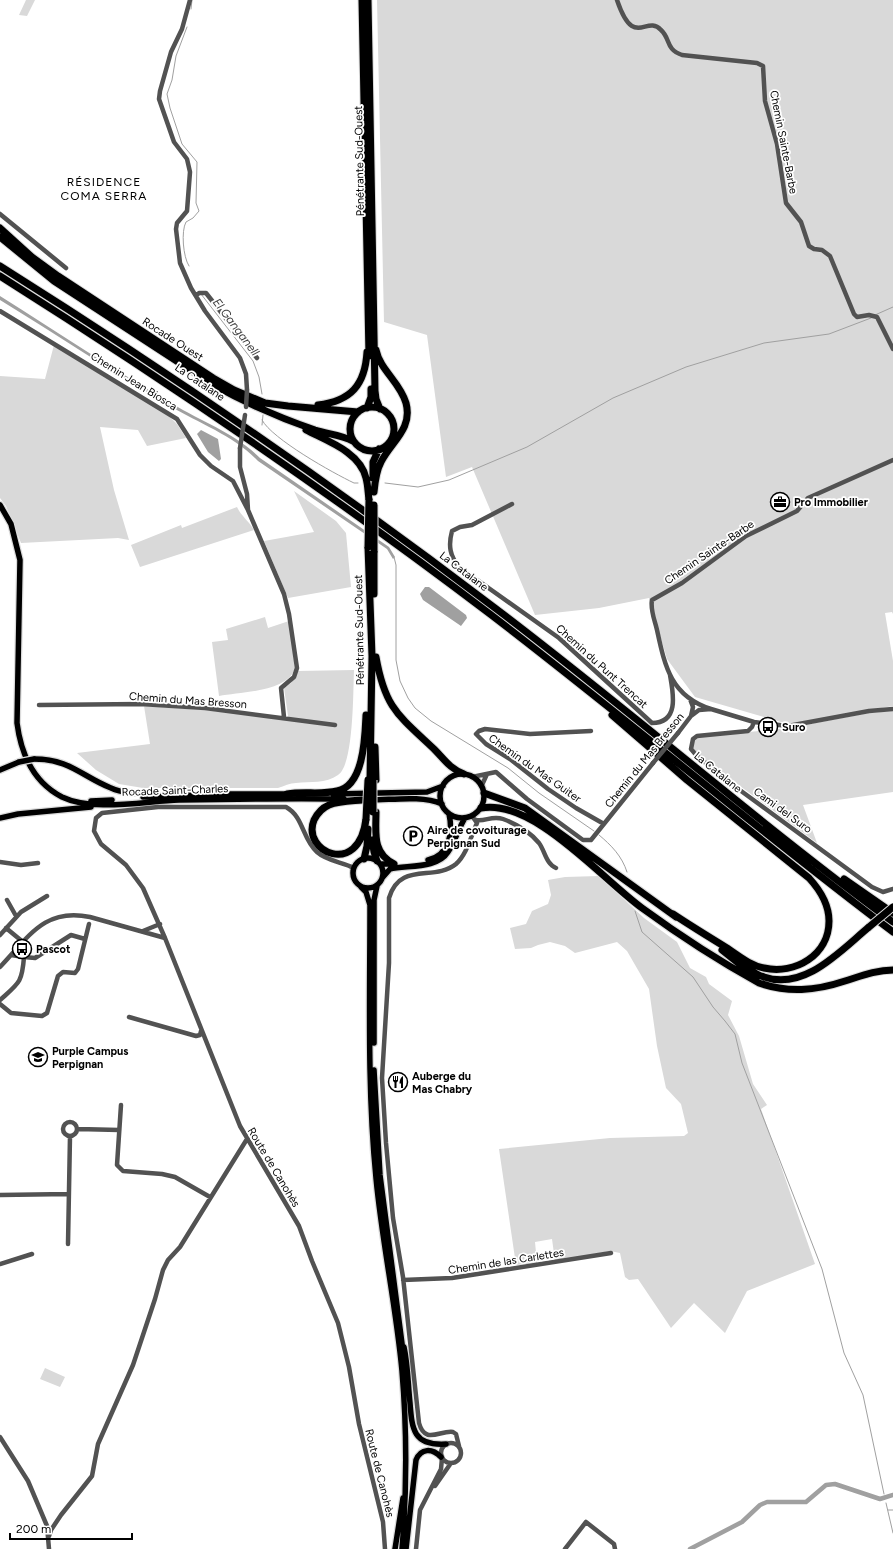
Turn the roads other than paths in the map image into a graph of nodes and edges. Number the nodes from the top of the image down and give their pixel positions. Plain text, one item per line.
1 (190, 0) edge
2 (362, 0) edge
3 (368, 0) edge
4 (617, 0) edge
5 (0, 214) edge
6 (0, 228) edge
7 (0, 237) edge
8 (0, 266) edge
9 (66, 268) dead end
10 (0, 276) edge
11 (196, 296) junction
12 (0, 311) edge
13 (373, 322) junction
14 (368, 339) junction
15 (893, 349) edge
16 (257, 358) dead end
17 (300, 407) junction
18 (367, 408) junction
19 (380, 409) junction
20 (358, 412) junction
21 (272, 413) junction
22 (353, 441) junction
23 (362, 449) junction
24 (379, 449) junction
25 (893, 460) edge
26 (374, 492) junction
27 (371, 502) junction
28 (512, 504) dead end
29 (0, 505) edge
30 (248, 510) junction
31 (368, 524) junction
32 (374, 656) junction
33 (19, 662) junction
34 (670, 675) junction
35 (690, 699) junction
36 (601, 701) junction
37 (39, 705) dead end
38 (711, 709) junction
39 (893, 709) edge
40 (691, 716) junction
41 (284, 717) junction
42 (754, 722) junction
43 (336, 725) dead end
44 (591, 731) dead end
45 (0, 770) edge
46 (464, 774) junction
47 (487, 774) junction
48 (472, 776) junction
49 (372, 780) junction
50 (443, 786) junction
51 (483, 789) junction
52 (219, 794) junction
53 (287, 794) junction
54 (180, 800) junction
55 (362, 800) junction
56 (442, 804) junction
57 (481, 808) junction
58 (371, 814) junction
59 (449, 814) junction
60 (0, 818) edge
61 (465, 818) junction
62 (474, 818) junction
63 (604, 824) junction
64 (364, 858) junction
65 (812, 860) junction
66 (0, 862) edge
67 (38, 862) dead end
68 (379, 863) junction
69 (394, 864) junction
70 (354, 868) junction
71 (556, 868) dead end
72 (383, 877) junction
73 (377, 886) junction
74 (361, 887) junction
75 (893, 889) edge
76 (47, 896) dead end
77 (7, 900) dead end
78 (893, 907) edge
79 (893, 913) edge
80 (672, 914) junction
81 (16, 916) junction
82 (893, 922) edge
83 (89, 924) dead end
84 (160, 924) junction
85 (665, 925) junction
86 (6, 928) junction
87 (142, 931) junction
88 (893, 932) edge
89 (0, 935) edge
90 (166, 938) junction
91 (85, 939) junction
92 (23, 942) junction
93 (11, 955) junction
94 (24, 957) junction
95 (742, 966) junction
96 (0, 967) edge
97 (893, 970) edge
98 (0, 1000) edge
99 (0, 1004) edge
100 (129, 1017) dead end
101 (202, 1031) junction
102 (121, 1105) dead end
103 (78, 1129) junction
104 (119, 1130) junction
105 (70, 1136) junction
106 (247, 1139) junction
107 (69, 1194) junction
108 (0, 1195) edge
109 (210, 1198) junction
110 (68, 1244) dead end
111 (612, 1253) dead end
112 (32, 1254) dead end
113 (0, 1264) edge
114 (403, 1280) junction
115 (401, 1335) junction
116 (406, 1424) junction
117 (0, 1436) edge
118 (456, 1437) junction
119 (454, 1443) junction
120 (446, 1444) junction
121 (459, 1446) junction
122 (442, 1457) junction
123 (451, 1463) junction
124 (49, 1536) junction
125 (50, 1549) edge
126 (385, 1549) edge
127 (395, 1549) edge
128 (405, 1549) edge
129 (417, 1549) edge
130 (565, 1549) edge
131 (615, 1549) edge

1 - 11 street
2 - 14 highway
3 - 13 highway, Pénétrante Sud-Ouest
4 - 15 street, Chemin Sainte-Barbe
5 - 9 street
6 - 17 highway, Rocade Ouest
7 - 21 highway, Rocade Ouest
8 - 65 highway, La Catalane
10 - 31 highway, La Catalane
11 - 16 street
11 - 30 street, bridge
12 - 30 street, Chemin Jean Biosca
13 - 19 highway, Pénétrante Sud-Ouest
13 - 26 highway, Pénétrante Sud-Ouest
14 - 17 highway
14 - 18 highway
17 - 20 highway, Rocade Ouest
18 - 19 highway, Rocade Ouest
18 - 20 highway, Rocade Ouest
19 - 24 highway
20 - 22 highway
21 - 22 highway, Rocade Ouest
21 - 27 highway
22 - 23 highway, Rocade Ouest
23 - 24 highway
23 - 27 highway, Pénétrante Sud-Ouest
24 - 26 highway, Pénétrante Sud-Ouest
25 - 34 street, Chemin Sainte-Barbe
26 - 27 highway, Pénétrante Sud-Ouest
27 - 31 highway, Pénétrante Sud-Ouest, bridge
27 - 32 highway, Pénétrante Sud-Ouest, bridge
28 - 34 street, Chemin du Punt Trencat
29 - 33 main road, Rocade Saint-Charles
30 - 41 street, Chemin Jean Biosca
31 - 32 highway, Pénétrante Sud-Ouest, bridge
31 - 36 highway, La Catalane
32 - 46 highway
32 - 49 highway, Pénétrante Sud-Ouest
32 - 49 highway, Pénétrante Sud-Ouest
32 - 53 highway
33 - 52 main road, Rocade Saint-Charles
33 - 54 main road, Rocade Saint-Charles
34 - 35 street, Chemin Sainte-Barbe
35 - 38 street, Chemin Sainte-Barbe
35 - 40 street
36 - 80 highway
36 - 88 highway, La Catalane
37 - 41 street, Chemin du Mas Bresson
38 - 40 street, Chemin du Mas Bresson
38 - 42 street
39 - 42 street
40 - 63 street, Chemin du Mas Bresson, bridge
41 - 43 street, Chemin du Mas Bresson
42 - 75 street, Cami del Suro
44 - 63 street, Chemin du Mas Guiter
45 - 52 main road, bridge
46 - 48 main road
46 - 50 main road
47 - 48 street
47 - 51 street
47 - 63 street, Chemin du Mas Bresson
48 - 51 main road
49 - 58 highway, bridge
50 - 53 main road, Rocade Saint-Charles
50 - 56 main road
51 - 57 main road
51 - 80 highway
52 - 53 main road, Rocade Saint-Charles
54 - 55 main road, Rocade Saint-Charles
54 - 60 main road
55 - 56 main road, Rocade Saint-Charles
55 - 58 highway
56 - 59 main road
57 - 62 main road
57 - 85 highway
58 - 64 highway
58 - 68 highway
58 - 69 highway
59 - 61 main road
59 - 69 main road
61 - 62 main road
61 - 72 main road
62 - 71 street
62 - 114 street
64 - 68 main road
64 - 70 main road
65 - 79 highway
65 - 82 highway, La Catalane
66 - 67 street
68 - 69 main road
68 - 72 main road
70 - 74 main road
70 - 84 street, Route de Canohès
72 - 73 main road
73 - 74 main road
73 - 115 main road
74 - 116 main road
76 - 81 street
77 - 81 street
78 - 95 highway, bridge
80 - 95 highway
81 - 86 street
83 - 91 street
84 - 87 street
84 - 90 street, Route de Canohès
85 - 95 highway
85 - 97 highway
86 - 89 street
86 - 92 street
87 - 90 street
87 - 92 street
90 - 101 street, Route de Canohès
91 - 94 street
91 - 99 street
92 - 93 street
93 - 94 street
93 - 96 street
94 - 98 street
100 - 101 street
101 - 106 street, Route de Canohès
102 - 104 street
103 - 104 street
103 - 105 street
103 - 105 street
104 - 109 street
105 - 107 street
106 - 109 street
106 - 126 street, Route de Canohès
107 - 108 street
107 - 110 street
109 - 124 street
111 - 114 street, Chemin de las Carlettes
112 - 113 street
114 - 118 street
115 - 120 main road
115 - 128 main road
116 - 127 main road
116 - 128 main road
117 - 124 street
118 - 119 street
118 - 121 street
119 - 120 street
119 - 121 street
120 - 122 street
121 - 123 street
122 - 123 street
122 - 128 main road
122 - 129 street
123 - 129 street
124 - 125 street
130 - 131 street

